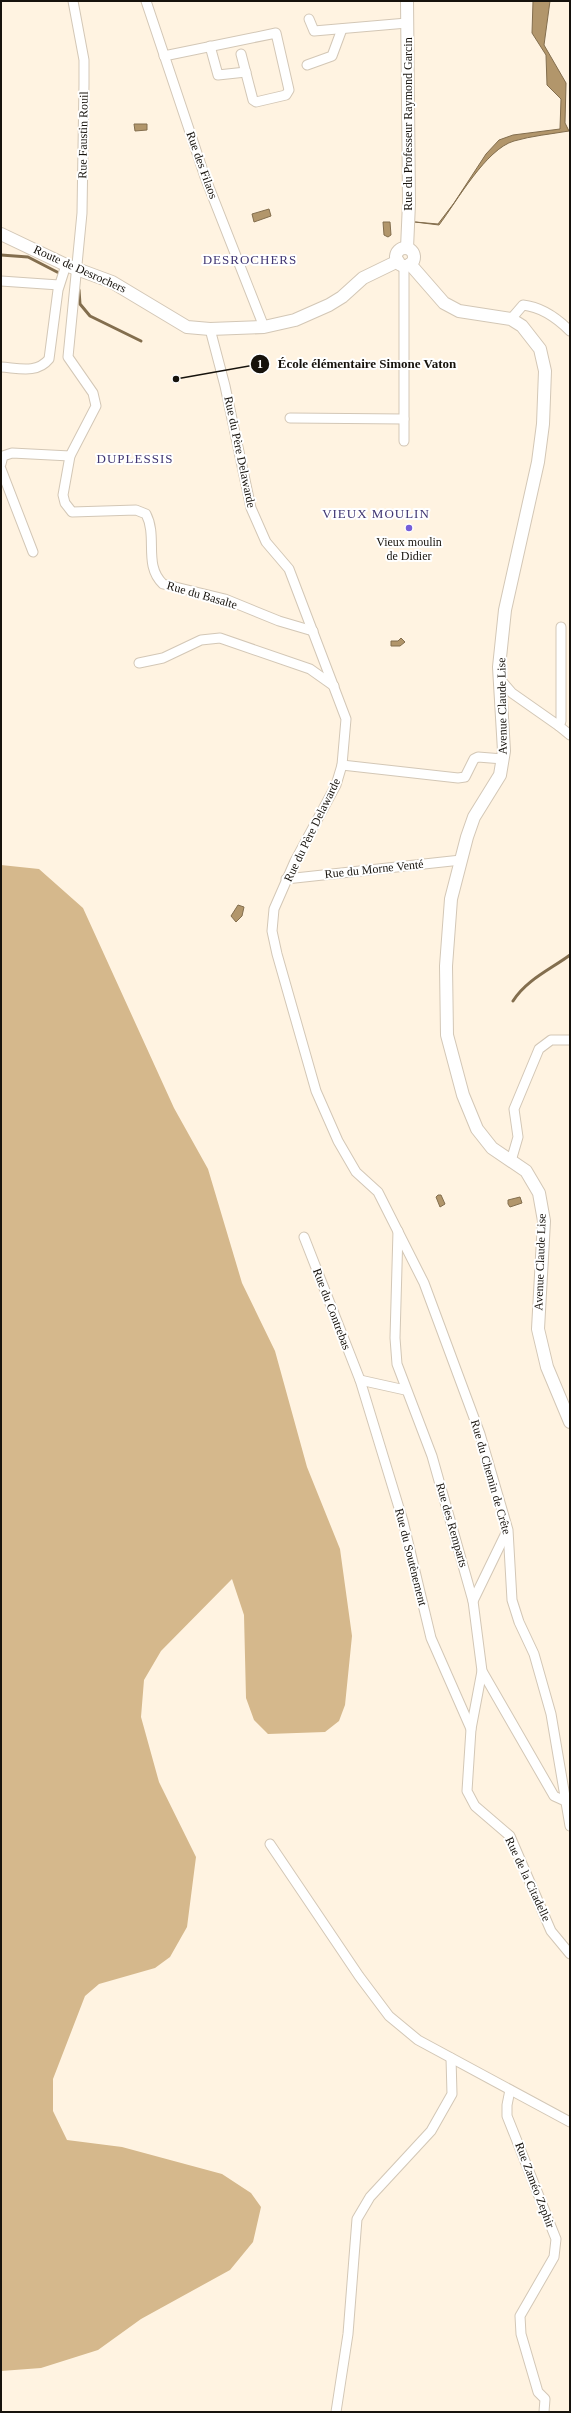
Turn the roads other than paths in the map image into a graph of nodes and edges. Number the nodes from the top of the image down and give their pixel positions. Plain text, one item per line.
1 (73, 1) edge
2 (146, 1) edge
3 (407, 1) edge
4 (309, 19) dead end
5 (407, 23) junction
6 (342, 29) junction
7 (210, 46) junction
8 (241, 54) dead end
9 (164, 56) junction
10 (307, 65) dead end
11 (246, 72) junction
12 (1, 234) edge
13 (404, 264) junction
14 (72, 267) junction
15 (1, 281) edge
16 (59, 285) junction
17 (511, 319) junction
18 (264, 327) junction
19 (210, 329) junction
20 (570, 331) edge
21 (1, 367) edge
22 (290, 418) dead end
23 (404, 419) junction
24 (404, 441) dead end
25 (70, 456) junction
26 (1, 464) edge
27 (1, 469) edge
28 (33, 552) dead end
29 (561, 627) dead end
30 (313, 631) junction
31 (139, 663) dead end
32 (500, 679) junction
33 (336, 687) junction
34 (559, 726) junction
35 (570, 735) edge
36 (503, 759) junction
37 (342, 765) junction
38 (461, 860) junction
39 (286, 879) junction
40 (570, 1040) edge
41 (511, 1161) junction
42 (398, 1230) junction
43 (304, 1237) dead end
44 (360, 1380) junction
45 (405, 1390) junction
46 (570, 1422) edge
47 (508, 1530) junction
48 (473, 1601) junction
49 (482, 1671) junction
50 (471, 1730) junction
51 (565, 1801) junction
52 (570, 1826) edge
53 (270, 1844) dead end
54 (570, 1954) edge
55 (451, 2058) junction
56 (510, 2090) junction
57 (570, 2122) edge
58 (336, 2412) edge
59 (544, 2412) edge

1 - 14 street, Rue Faustin Rouil
2 - 9 street, Rue des Filaos
3 - 5 street, Rue du Professeur Raymond Garcin
4 - 6 street
5 - 6 street
5 - 13 street, Rue du Professeur Raymond Garcin
6 - 10 street
7 - 9 street
7 - 11 street
7 - 11 street
8 - 11 street
9 - 18 street, Rue des Filaos
12 - 14 street, Route de Desrochers
13 - 17 street, Avenue Claude Lise
13 - 18 street, Route de Desrochers
13 - 23 street
14 - 16 street
14 - 19 street, Route de Desrochers
14 - 25 street, Rue du Basalte
15 - 16 street
16 - 21 street
17 - 20 street
17 - 32 street, Avenue Claude Lise
18 - 19 street, Route de Desrochers
19 - 30 street, Rue du Père Delawarde
22 - 23 street
23 - 24 street
25 - 26 street
25 - 30 street, Rue du Basalte
27 - 28 street
29 - 34 street
30 - 33 street, Rue du Père Delawarde
31 - 33 street
32 - 34 street
32 - 36 street, Avenue Claude Lise
33 - 37 street, Rue du Père Delawarde
34 - 35 street
36 - 37 street
36 - 38 street, Avenue Claude Lise
37 - 39 street, Rue du Père Delawarde
38 - 39 street, Rue du Morne Venté
38 - 41 street, Avenue Claude Lise
39 - 42 street, Rue du Père Delawarde
40 - 41 street
41 - 46 street, Avenue Claude Lise
42 - 45 street, Rue des Remparts
42 - 47 street, Rue du Chemin de Crête
43 - 44 street, Rue du Contrebas
44 - 45 street
44 - 50 street, Rue du Soutènement
45 - 48 street, Rue des Remparts
47 - 48 street
47 - 51 street, Rue du Chemin de Crête
48 - 49 street, Rue des Remparts
49 - 50 street, Rue de la Citadelle
49 - 51 street, Rue des Remparts
50 - 54 street, Rue de la Citadelle
51 - 52 street, Rue du Chemin de Crête
53 - 55 street
55 - 56 street
55 - 58 street
56 - 57 street
56 - 59 street, Rue Zaméo Zephir

